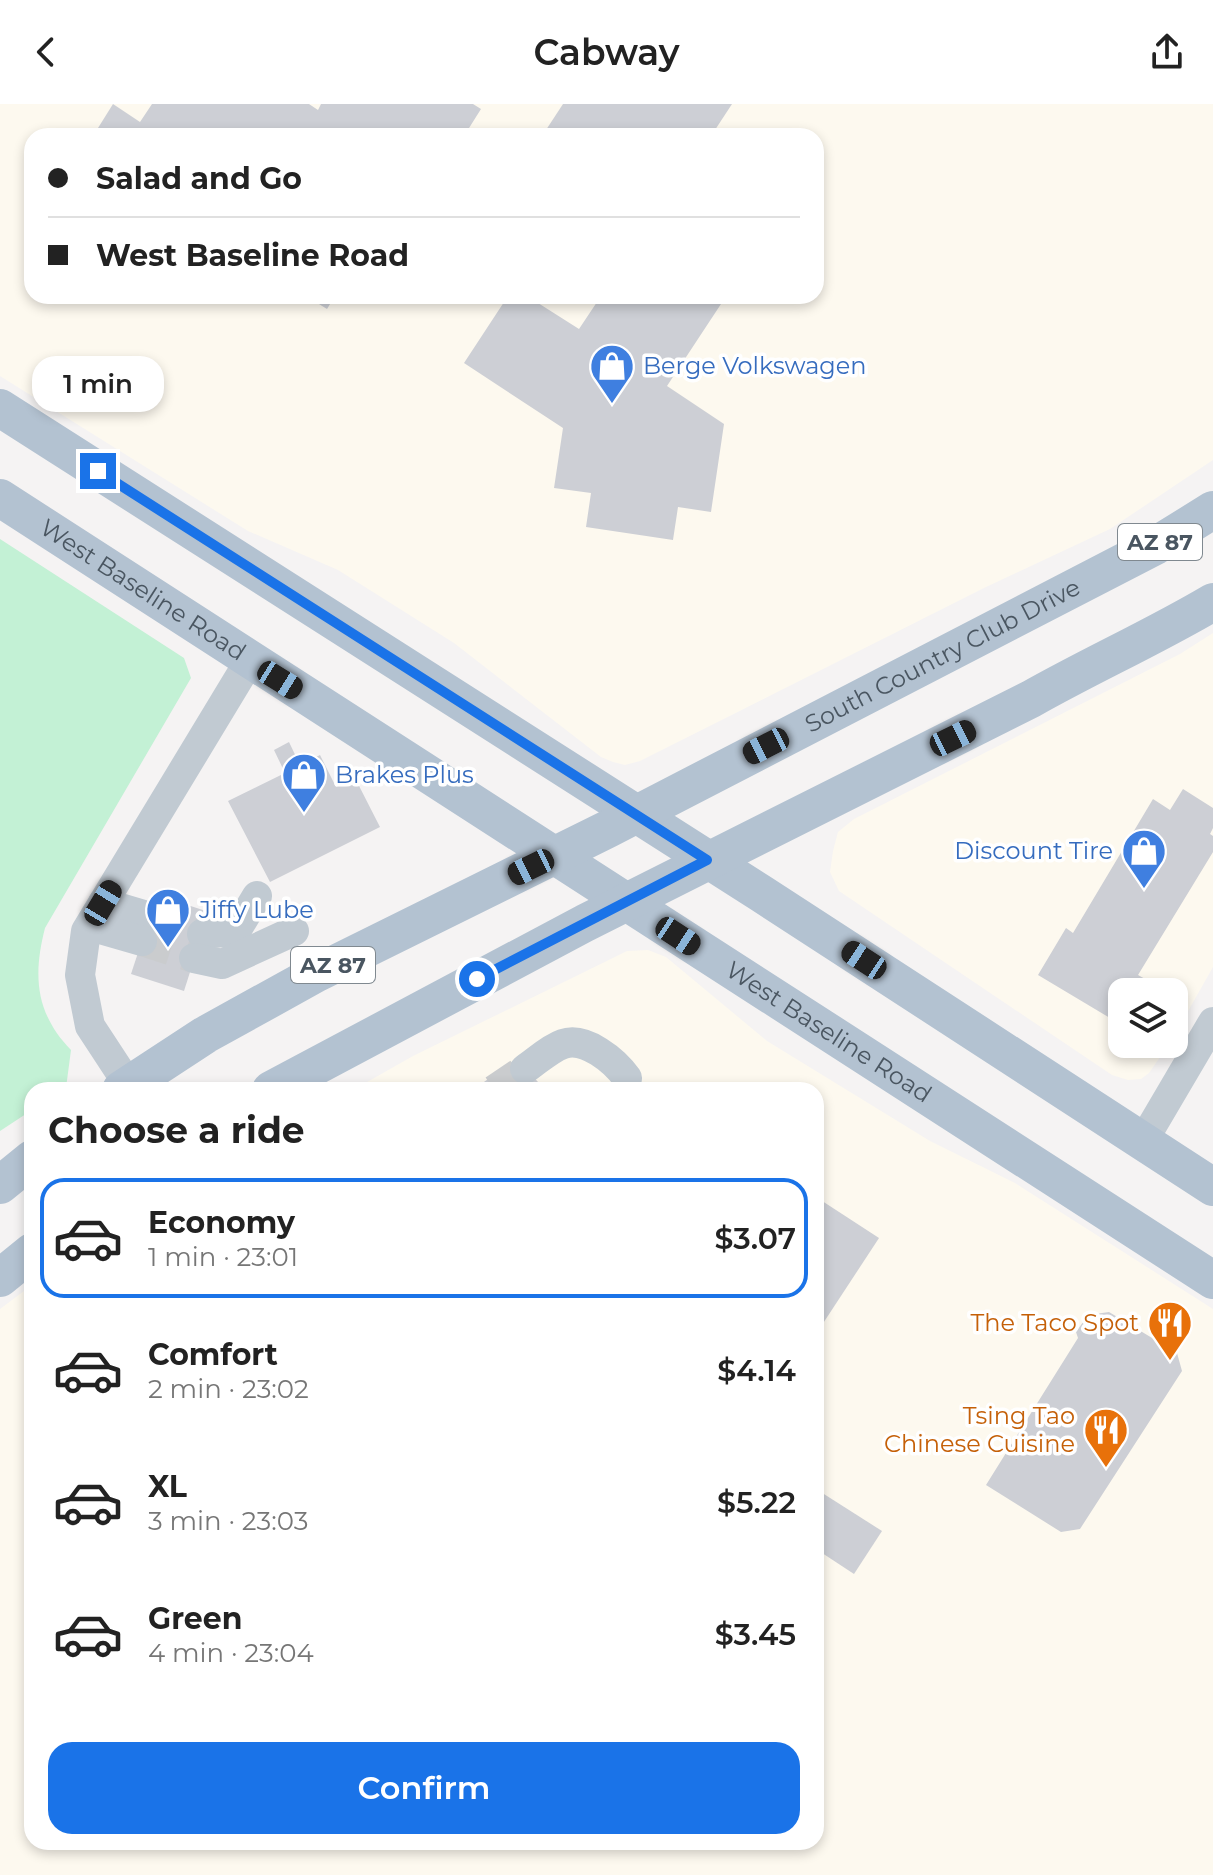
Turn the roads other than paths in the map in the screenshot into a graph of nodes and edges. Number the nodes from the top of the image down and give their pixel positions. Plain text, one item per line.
1 (0, 408) edge
2 (0, 498) edge
3 (1213, 510) edge
4 (1213, 602) edge
5 (250, 660) junction
6 (637, 814) junction
7 (554, 855) junction
8 (707, 860) junction
9 (257, 896) dead end
10 (626, 903) junction
11 (96, 914) junction
12 (146, 929) tunnel mouth
13 (294, 931) dead end
14 (1213, 1022) edge
15 (525, 1069) tunnel mouth
16 (121, 1082) edge
17 (132, 1082) edge
18 (286, 1082) edge
19 (626, 1082) edge
20 (1143, 1141) junction
21 (24, 1166) edge
22 (0, 1185) edge
23 (1213, 1187) edge
24 (24, 1258) edge
25 (0, 1278) edge
26 (1213, 1280) edge

1 - 6 main road
2 - 5 main road, West Baseline Road
3 - 6 main road, South Country Club Drive / AZ 87
4 - 8 main road
5 - 7 main road, West Baseline Road
5 - 11 street
6 - 7 main road, South Country Club Drive / AZ 87
6 - 8 main road
7 - 10 main road, West Baseline Road
7 - 17 main road, South Country Club Drive / AZ 87
8 - 10 main road
8 - 20 main road
9 - 13 street
10 - 18 main road
10 - 26 main road, West Baseline Road
11 - 12 street
11 - 16 street
14 - 20 street
15 - 19 street
20 - 23 main road
21 - 22 main road
24 - 25 main road

